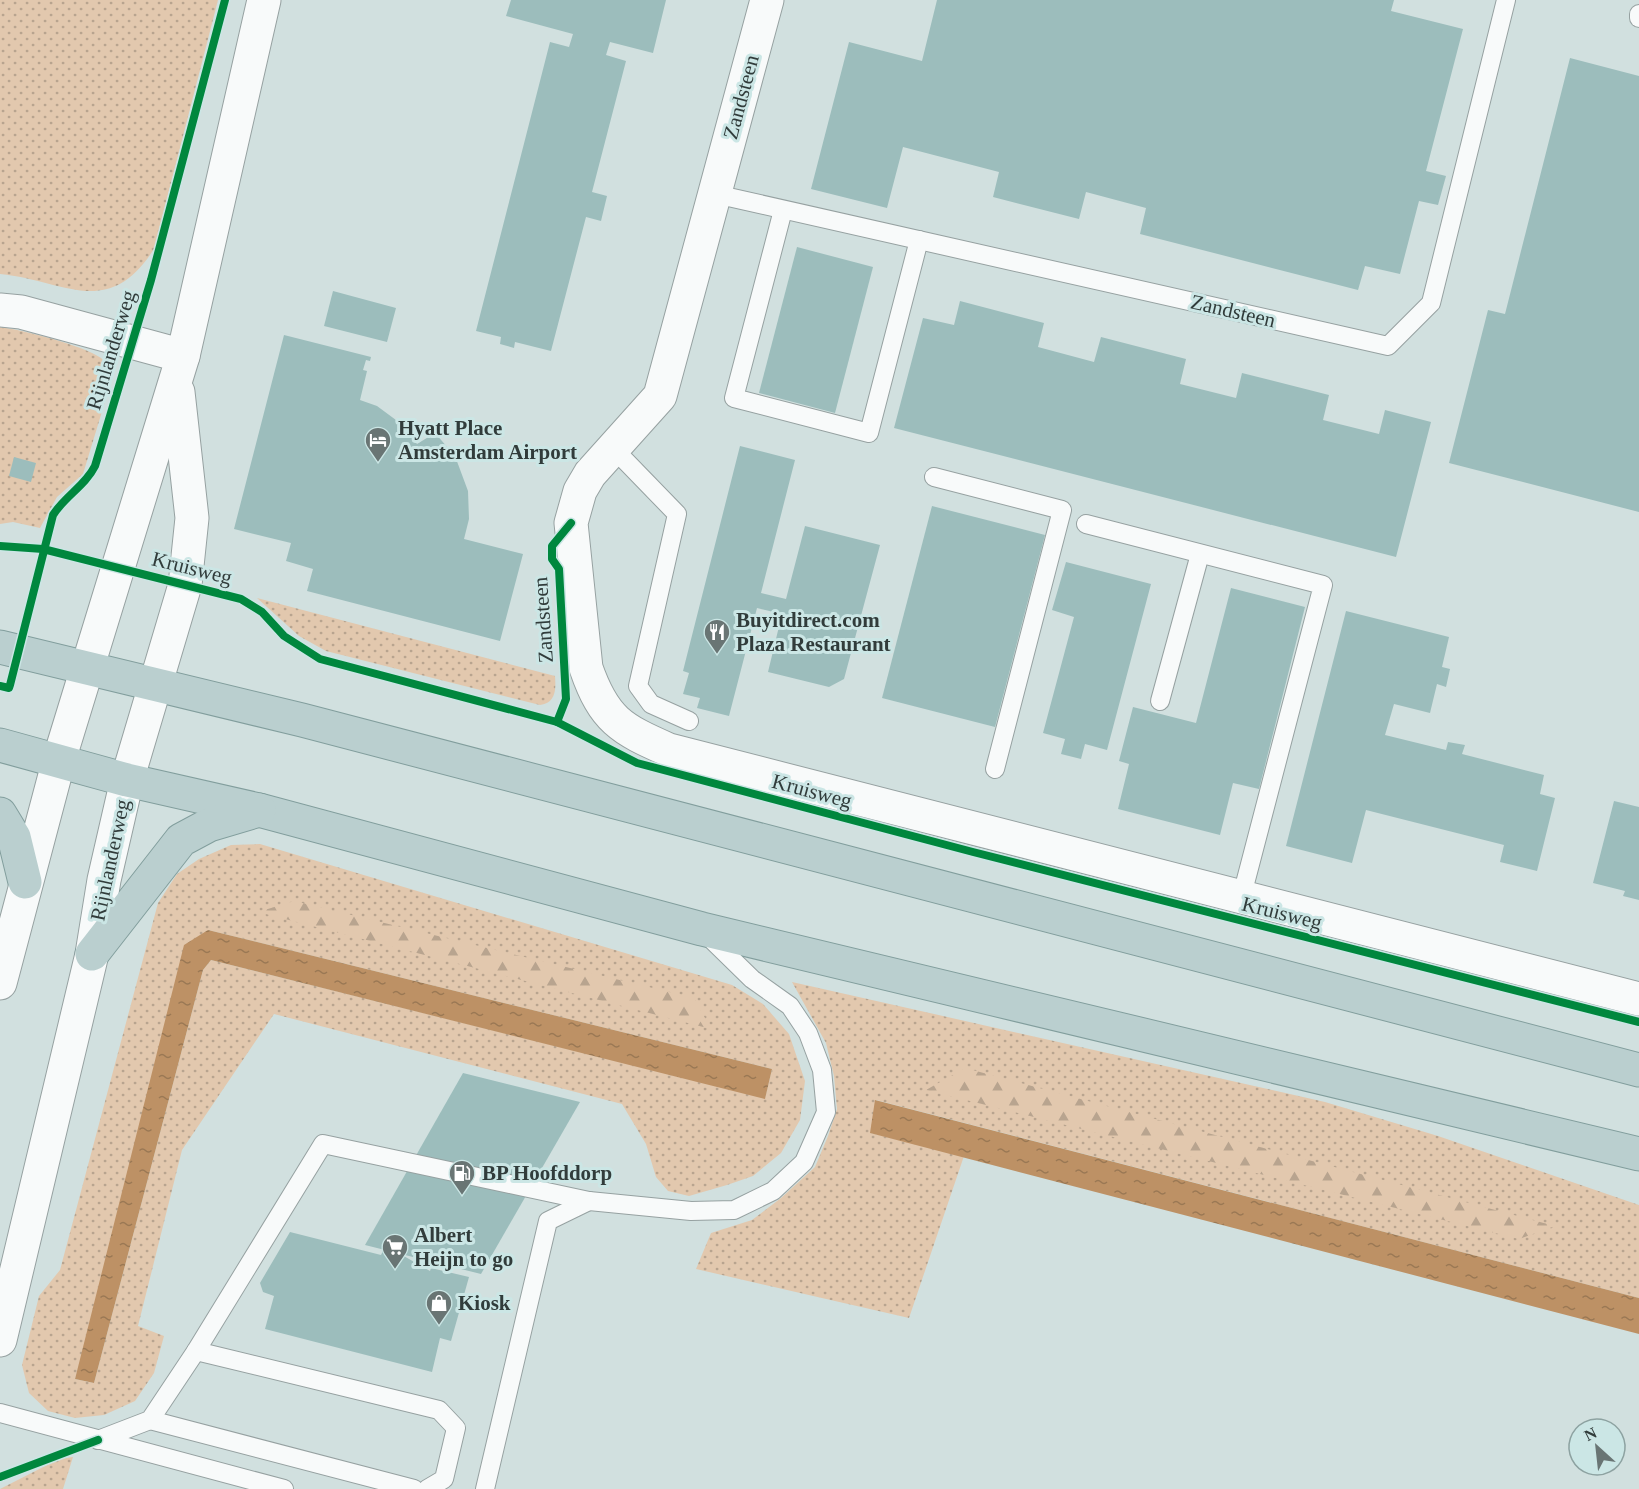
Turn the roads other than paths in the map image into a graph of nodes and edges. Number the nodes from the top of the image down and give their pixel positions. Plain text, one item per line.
1 (264, 0) edge
2 (767, 0) edge
3 (1506, 0) edge
4 (715, 194) junction
5 (783, 210) junction
6 (919, 240) junction
7 (0, 310) edge
8 (180, 367) junction
9 (612, 447) junction
10 (934, 477) dead end
11 (1086, 524) dead end
12 (1200, 554) junction
13 (0, 647) edge
14 (87, 669) junction
15 (155, 686) junction
16 (1160, 701) dead end
17 (611, 718) joint
18 (689, 721) dead end
19 (0, 745) edge
20 (59, 760) junction
21 (995, 769) dead end
22 (127, 780) junction
23 (258, 810) junction
24 (0, 814) edge
25 (25, 882) junction
26 (1242, 896) junction
27 (702, 929) junction
28 (92, 954) junction
29 (0, 983) edge
30 (1639, 999) edge
31 (1639, 1070) edge
32 (1639, 1154) edge
33 (589, 1201) junction
34 (0, 1340) edge
35 (196, 1351) junction
36 (0, 1413) edge
37 (150, 1420) junction
38 (98, 1440) junction
39 (284, 1489) edge
40 (414, 1489) edge
41 (427, 1489) edge
42 (485, 1489) edge

1 - 8 street, Rijnlanderweg
2 - 4 street, Zandsteen
3 - 6 lane, Zandsteen
4 - 5 lane, Zandsteen
4 - 9 street, Zandsteen
5 - 6 lane, Zandsteen
5 - 6 lane
7 - 8 street
8 - 14 street, Rijnlanderweg
8 - 15 street, Rijnlanderweg
9 - 17 street, Zandsteen
9 - 18 lane
10 - 21 lane
11 - 12 lane
12 - 16 lane
12 - 26 lane
13 - 14 highway
14 - 15 highway
14 - 20 street, Rijnlanderweg
15 - 22 street, Rijnlanderweg
15 - 31 highway
17 - 26 street, Kruisweg
19 - 20 highway
20 - 22 highway
20 - 25 street, Rijnlanderweg
22 - 23 highway
22 - 28 street, Rijnlanderweg
23 - 27 highway
23 - 28 highway
24 - 25 highway
25 - 29 street, Rijnlanderweg
26 - 30 street, Kruisweg
27 - 32 highway
27 - 33 lane
28 - 34 street, Rijnlanderweg
33 - 35 lane
33 - 42 lane
35 - 37 lane
35 - 41 lane
36 - 38 lane
37 - 38 lane
37 - 40 lane
38 - 39 lane

